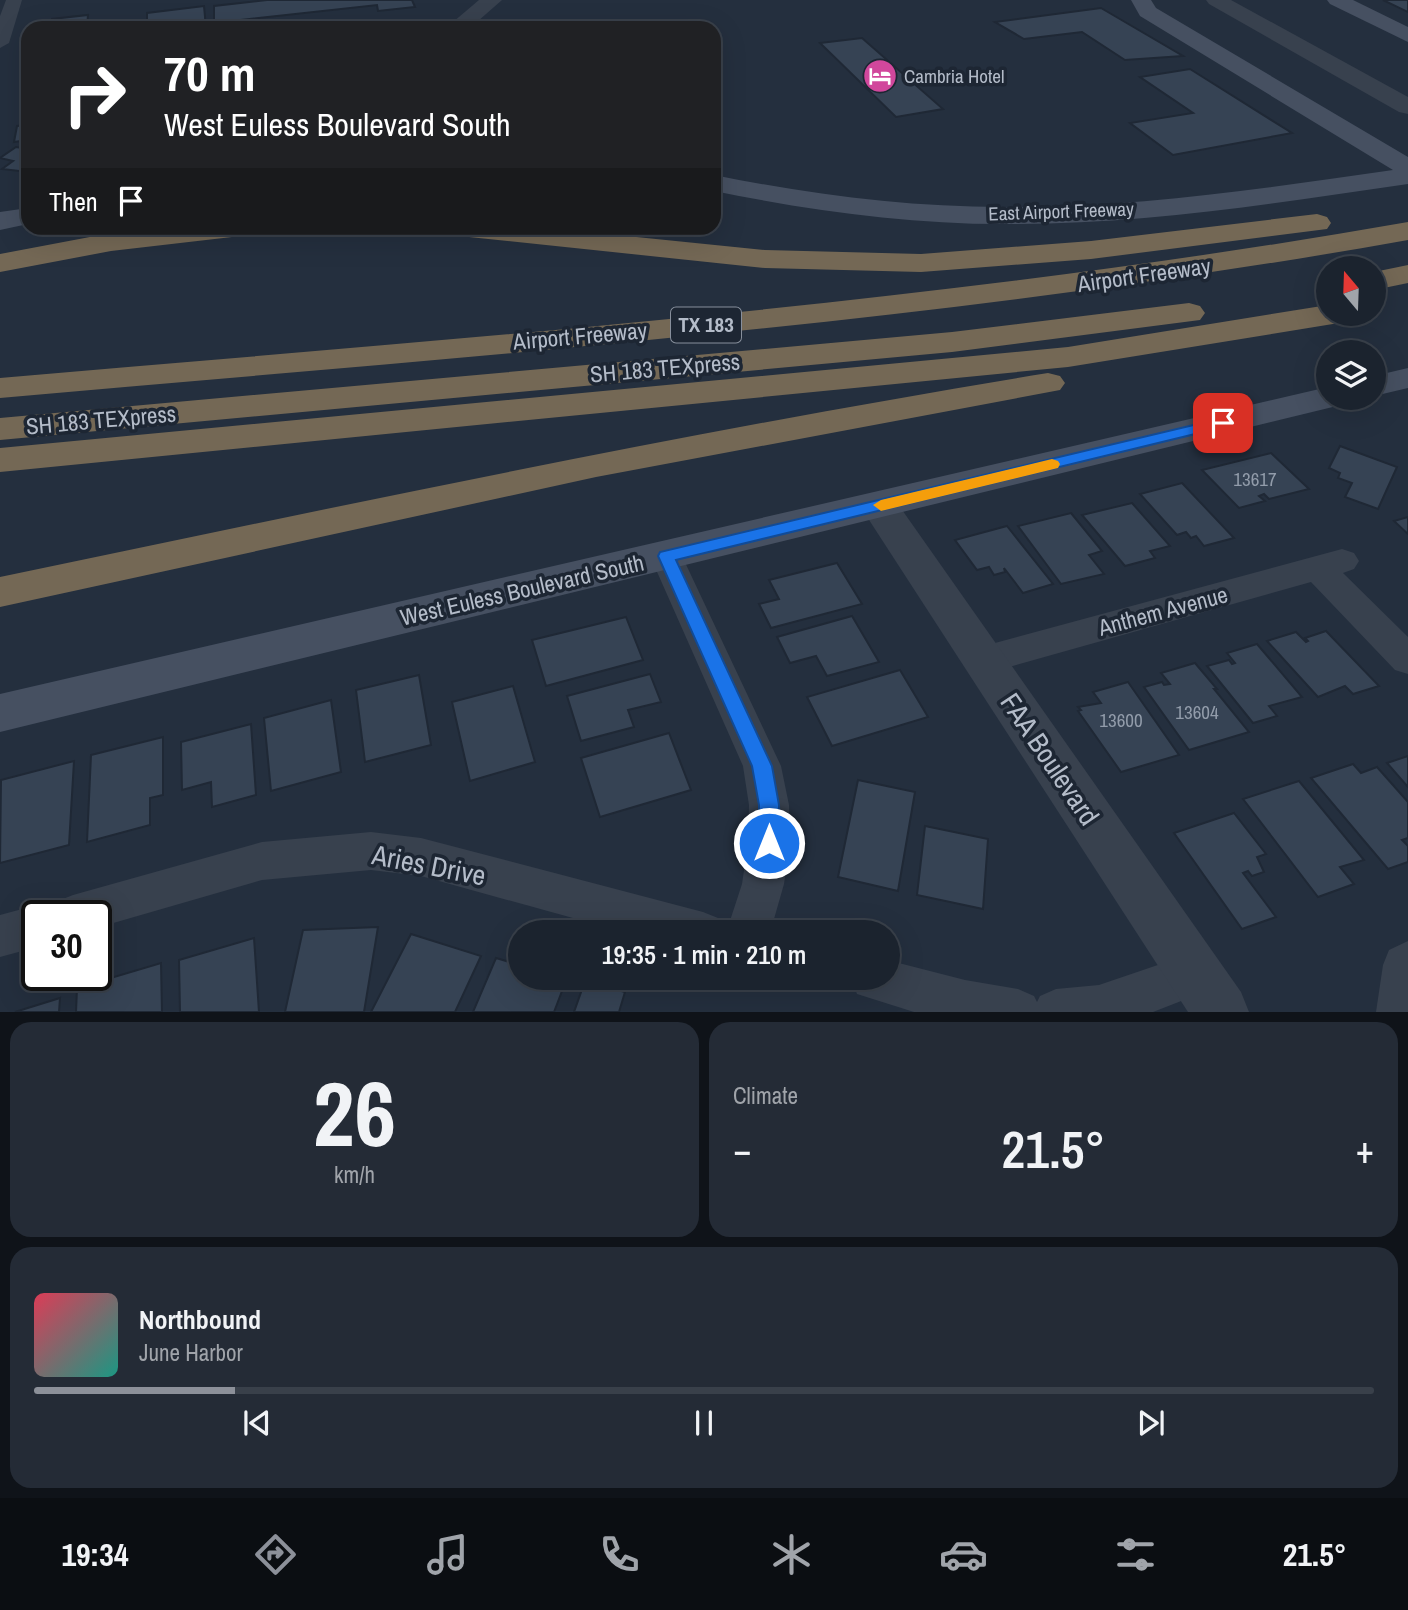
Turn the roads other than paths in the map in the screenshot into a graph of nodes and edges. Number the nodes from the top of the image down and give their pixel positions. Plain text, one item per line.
1 (14, 0) edge
2 (492, 0) edge
3 (1141, 0) edge
4 (1216, 0) edge
5 (1250, 0) edge
6 (1337, 0) edge
7 (466, 21) edge
8 (1408, 35) edge
9 (0, 43) edge
10 (1408, 84) edge
11 (1408, 107) edge
12 (1360, 139) junction
13 (1408, 155) edge
14 (1408, 168) edge
15 (1408, 176) edge
16 (721, 184) edge
17 (1350, 184) junction
18 (21, 217) edge
19 (1408, 217) edge
20 (0, 221) edge
21 (1408, 231) edge
22 (172, 235) edge
23 (532, 235) edge
24 (706, 235) edge
25 (1408, 257) edge
26 (1386, 261) edge
27 (0, 263) edge
28 (863, 263) junction
29 (1316, 274) edge
30 (1408, 274) edge
31 (1386, 279) edge
32 (1408, 300) edge
33 (1386, 305) edge
34 (1316, 307) edge
35 (1316, 308) edge
36 (1316, 310) edge
37 (1408, 378) edge
38 (1386, 383) edge
39 (0, 388) edge
40 (1316, 400) edge
41 (0, 407) edge
42 (0, 429) edge
43 (0, 460) edge
44 (879, 506) junction
45 (666, 556) junction
46 (0, 592) edge
47 (984, 660) junction
48 (1408, 660) edge
49 (0, 713) edge
50 (112, 904) edge
51 (654, 920) edge
52 (752, 920) edge
53 (21, 930) edge
54 (0, 936) edge
55 (1408, 964) edge
56 (900, 985) edge
57 (1209, 993) edge
58 (1018, 1012) edge
59 (1056, 1012) edge
60 (1399, 1012) edge

1 - 9 street
2 - 7 street
3 - 12 main road
4 - 11 street
5 - 10 street
6 - 8 main road
12 - 13 main road
12 - 14 main road
12 - 17 main road
15 - 17 main road, East Airport Freeway
16 - 17 main road, East Airport Freeway
18 - 20 main road
19 - 28 highway
21 - 39 highway, Airport Freeway / TX 183
22 - 27 highway
23 - 28 highway
24 - 28 highway
25 - 26 highway
29 - 41 highway, SH 183 TEXpress
30 - 31 highway
32 - 33 highway
34 - 42 highway, SH 183 TEXpress
35 - 43 highway
36 - 46 highway
37 - 38 main road
40 - 44 main road, West Euless Boulevard South
44 - 45 main road, West Euless Boulevard South
44 - 47 street, FAA Boulevard
45 - 49 main road, West Euless Boulevard South
45 - 52 street
47 - 48 street, Anthem Avenue
47 - 57 street, FAA Boulevard
50 - 51 street, Aries Drive
53 - 54 street
55 - 60 street
56 - 58 street
57 - 59 street

